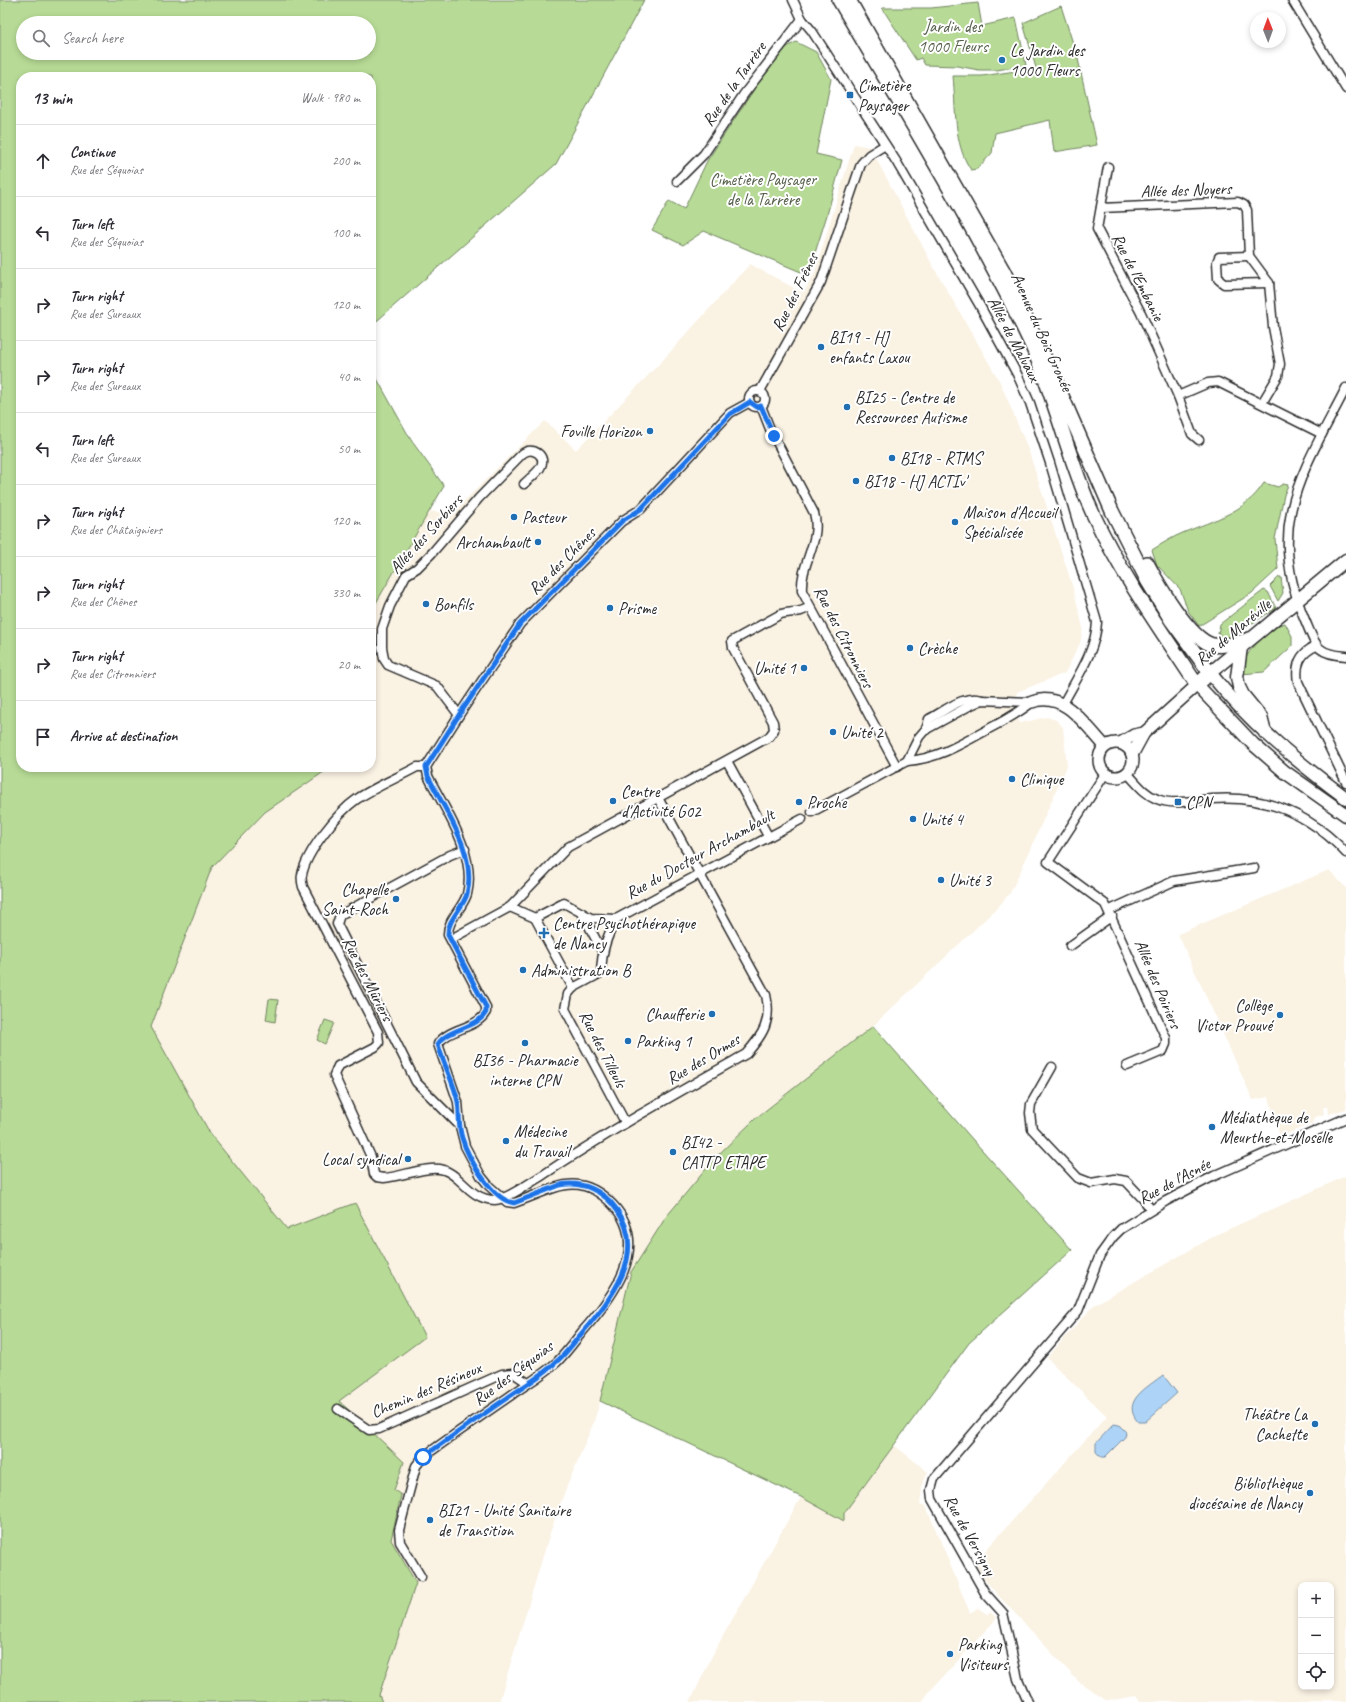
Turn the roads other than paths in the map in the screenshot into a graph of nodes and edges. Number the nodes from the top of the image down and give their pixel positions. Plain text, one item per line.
1 (793, 0) edge
2 (839, 0) edge
3 (849, 0) edge
4 (1292, 0) edge
5 (802, 18) junction
6 (1346, 90) edge
7 (885, 145) junction
8 (1108, 167) dead end
9 (678, 181) dead end
10 (1101, 208) junction
11 (1250, 256) junction
12 (1270, 283) junction
13 (1346, 388) edge
14 (760, 392) junction
15 (1178, 396) junction
16 (750, 402) junction
17 (1262, 403) junction
18 (761, 406) junction
19 (1322, 434) junction
20 (1199, 440) dead end
21 (524, 484) dead end
22 (1112, 511) junction
23 (1346, 560) edge
24 (1297, 601) junction
25 (809, 607) junction
26 (1245, 643) junction
27 (1316, 646) junction
28 (1346, 656) edge
29 (1210, 673) junction
30 (1197, 685) junction
31 (1032, 702) junction
32 (1063, 704) junction
33 (459, 715) junction
34 (1144, 733) junction
35 (1266, 734) junction
36 (1120, 743) junction
37 (1105, 746) junction
38 (1132, 755) junction
39 (727, 761) junction
40 (907, 761) junction
41 (426, 767) junction
42 (896, 767) junction
43 (1127, 773) junction
44 (1105, 774) junction
45 (1346, 782) edge
46 (658, 798) junction
47 (1346, 798) edge
48 (812, 812) dead end
49 (1346, 815) edge
50 (802, 819) dead end
51 (768, 836) junction
52 (465, 849) junction
53 (1346, 852) edge
54 (1254, 868) dead end
55 (700, 873) junction
56 (510, 907) junction
57 (582, 913) junction
58 (1111, 913) junction
59 (535, 918) junction
60 (616, 920) junction
61 (451, 939) junction
62 (1070, 946) dead end
63 (602, 951) junction
64 (573, 988) junction
65 (1127, 1066) dead end
66 (1052, 1067) dead end
67 (1346, 1118) edge
68 (625, 1122) junction
69 (460, 1126) junction
70 (502, 1198) junction
71 (1150, 1210) junction
72 (1081, 1307) joint
73 (528, 1383) junction
74 (338, 1409) dead end
75 (421, 1577) dead end
76 (1028, 1702) edge

1 - 5 street
2 - 30 main road, Avenue du Bois Gronée
3 - 22 main road, Avenue du Bois Gronée
4 - 6 street
5 - 7 street, Allée de Malvaux
5 - 9 street, Rue de la Tarrère
7 - 14 street, Rue des Frênes
7 - 32 street, Allée de Malvaux
8 - 10 street, Rue de l'Embanie
10 - 11 street, Allée des Noyers
10 - 15 street, Rue de l'Embanie
11 - 12 street
11 - 12 street
12 - 17 street
13 - 19 street
14 - 16 street
14 - 18 street
15 - 17 street
15 - 20 street, Rue de l'Embanie
16 - 18 street
16 - 33 street, Rue des Chênes
17 - 19 street
18 - 25 street, Rue des Citronniers
19 - 24 street
21 - 33 street, Allée des Sorbiers
22 - 26 main road
22 - 29 main road, Avenue du Bois Gronée
23 - 24 main road, Rue de Maréville
24 - 26 main road, Rue de Maréville
24 - 27 street
25 - 39 street
25 - 42 street, Rue des Citronniers
26 - 29 main road, Rue de Maréville
26 - 35 main road
27 - 28 street
27 - 45 street
29 - 30 main road, Rue de Maréville
29 - 35 main road
30 - 34 street, Rue de Maréville
30 - 49 main road
31 - 32 street
31 - 40 street
31 - 40 street
32 - 37 street
33 - 41 street, Rue des Chênes
34 - 36 street, Rue de Maréville
34 - 38 street, Rue de Maréville
35 - 47 main road
36 - 37 street
36 - 38 street
37 - 44 street
38 - 43 street
39 - 46 street
39 - 51 street
40 - 42 street
41 - 52 street
41 - 70 street, Rue des Mûriers
42 - 48 street
43 - 44 street
43 - 53 street
44 - 58 street, Allée des Poiriers
46 - 55 street, Rue des Ormes
46 - 56 street
50 - 51 street, Rue du Docteur Archambault
51 - 55 street, Rue du Docteur Archambault
52 - 61 street
52 - 69 street
54 - 58 street
55 - 60 street, Rue du Docteur Archambault
55 - 68 street, Rue des Ormes
56 - 59 street
56 - 61 street
57 - 59 street
57 - 60 street
57 - 63 street
58 - 62 street
58 - 65 street, Allée des Poiriers
59 - 64 street
60 - 63 street
61 - 69 street
63 - 64 street
64 - 68 street, Rue des Tilleuls
66 - 71 street
67 - 71 street, Rue de l'Asnée
68 - 70 street, Rue des Ormes
69 - 70 street
70 - 73 street, Rue des Séquoias
71 - 72 street, Rue de l'Asnée
72 - 76 street, Rue de Versigny
73 - 74 street, Chemin des Résineux
73 - 75 street, Rue des Séquoias

